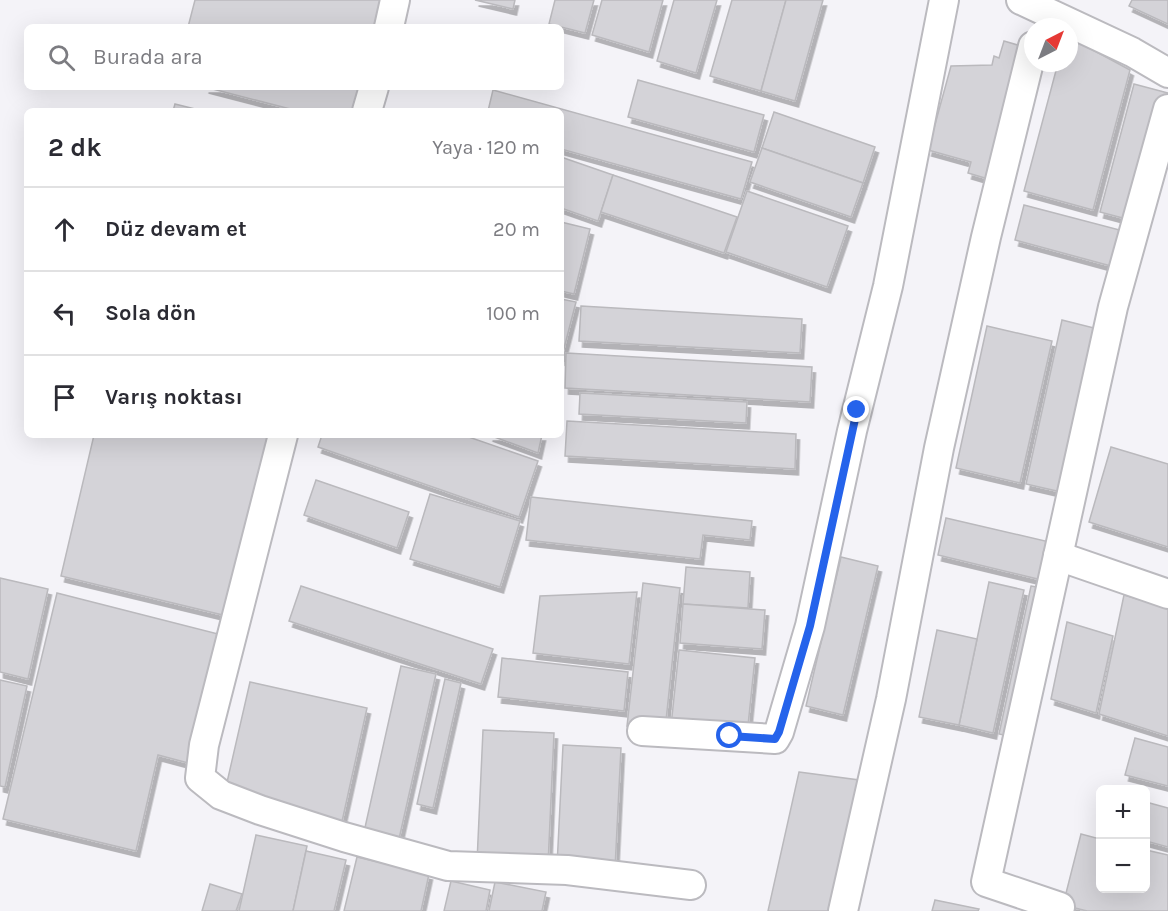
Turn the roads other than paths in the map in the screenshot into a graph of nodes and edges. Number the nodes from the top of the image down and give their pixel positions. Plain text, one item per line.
1 (395, 0) edge
2 (944, 0) edge
3 (1034, 12) edge
4 (390, 24) edge
5 (1027, 72) edge
6 (1168, 73) edge
7 (373, 90) edge
8 (368, 108) edge
9 (1168, 109) edge
10 (282, 438) edge
11 (1058, 556) junction
12 (1168, 594) edge
13 (642, 731) dead end
14 (691, 885) dead end
15 (1060, 907) dead end
16 (843, 911) edge

1 - 4 street
2 - 13 street
3 - 6 street
5 - 16 street
7 - 8 street
9 - 11 street
10 - 14 street
11 - 12 street
11 - 15 street

